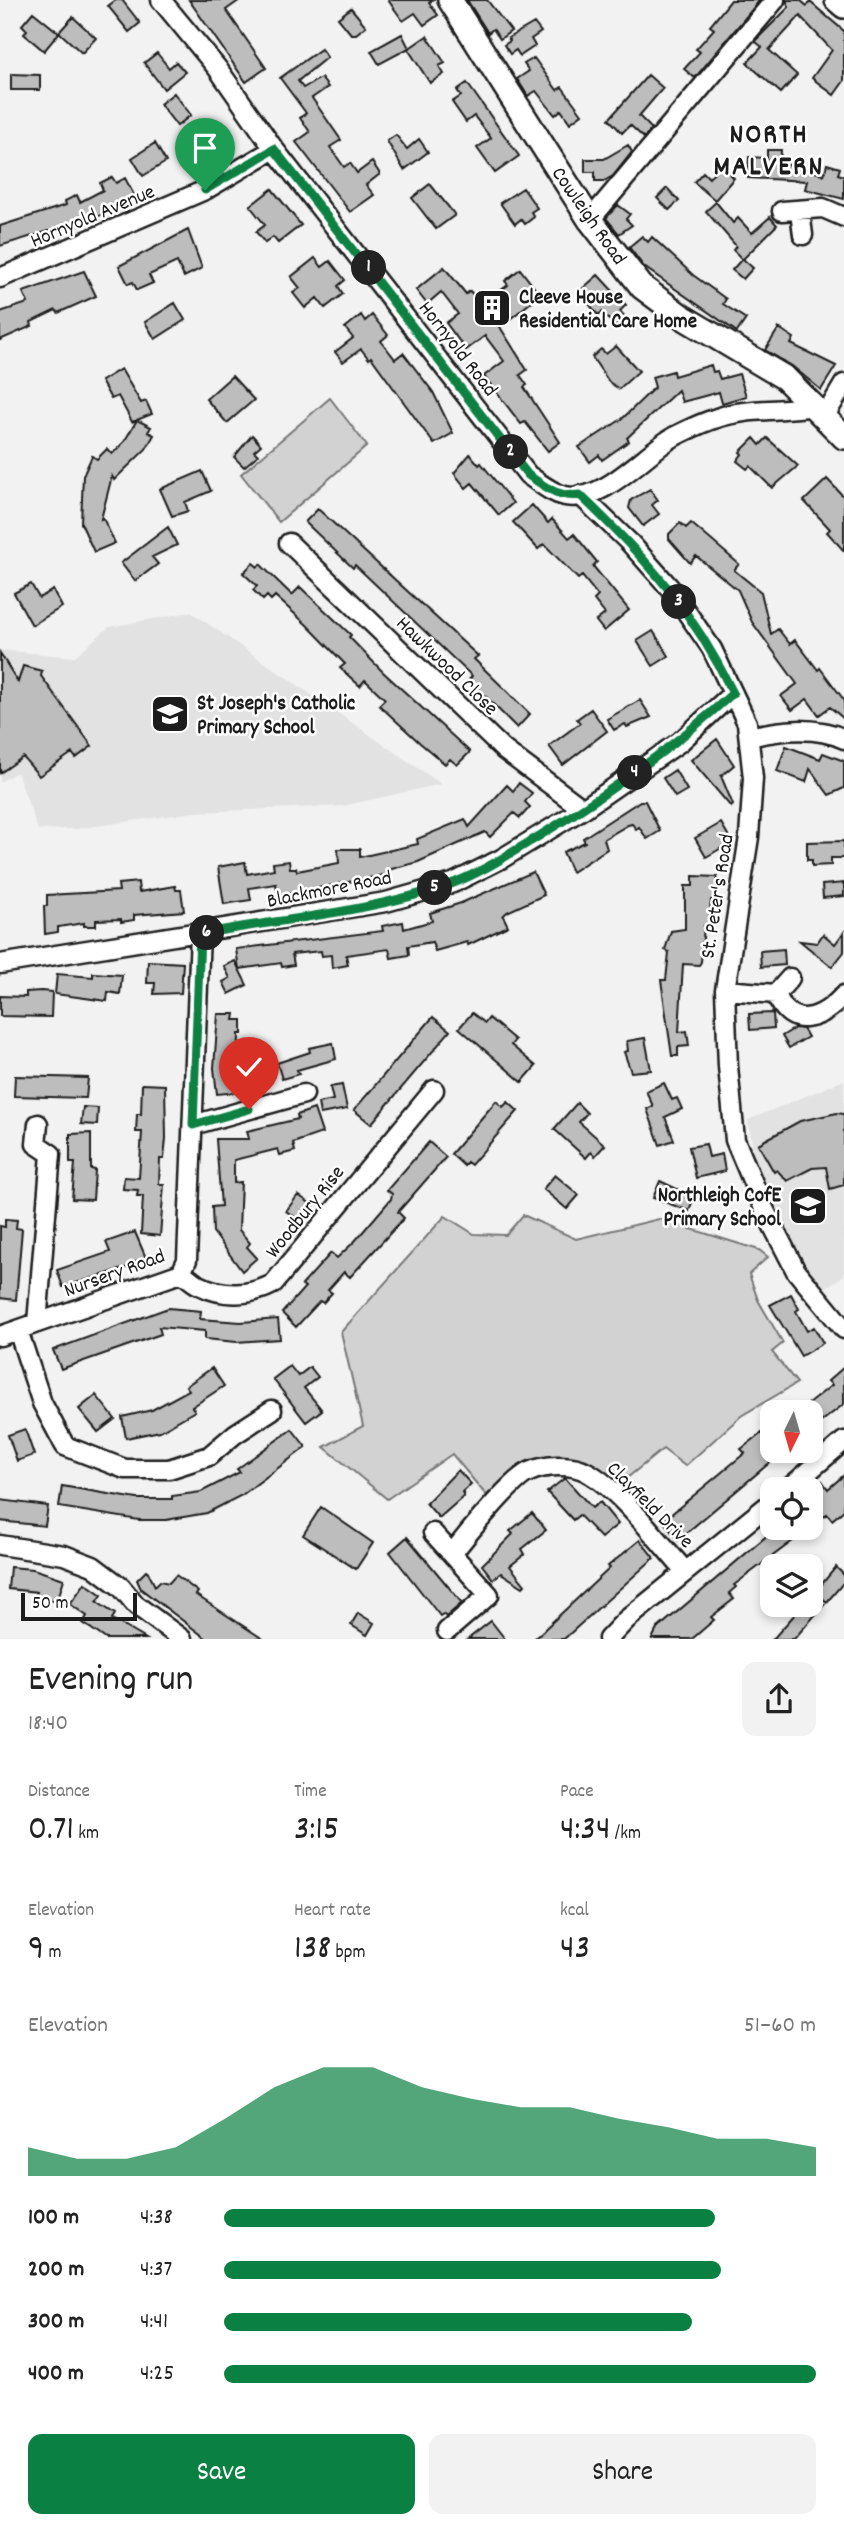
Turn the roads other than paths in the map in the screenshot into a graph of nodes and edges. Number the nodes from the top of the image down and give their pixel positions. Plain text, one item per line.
1 (161, 0) edge
2 (450, 0) edge
3 (775, 0) edge
4 (837, 0) edge
5 (844, 6) edge
6 (274, 149) junction
7 (782, 211) dead end
8 (800, 212) junction
9 (844, 217) edge
10 (590, 220) junction
11 (803, 235) dead end
12 (0, 278) edge
13 (844, 384) edge
14 (819, 411) junction
15 (844, 437) edge
16 (580, 495) junction
17 (289, 543) dead end
18 (733, 693) junction
19 (749, 737) junction
20 (844, 739) edge
21 (583, 809) junction
22 (200, 934) junction
23 (0, 964) edge
24 (790, 978) dead end
25 (725, 990) junction
26 (776, 994) junction
27 (844, 995) edge
28 (435, 1090) dead end
29 (304, 1094) dead end
30 (38, 1124) dead end
31 (193, 1125) junction
32 (181, 1273) junction
33 (37, 1324) junction
34 (844, 1329) edge
35 (18, 1330) junction
36 (0, 1336) edge
37 (272, 1410) dead end
38 (844, 1441) edge
39 (802, 1477) edge
40 (760, 1512) edge
41 (433, 1533) dead end
42 (0, 1545) edge
43 (452, 1554) junction
44 (685, 1571) junction
45 (447, 1631) dead end
46 (182, 1639) edge
47 (608, 1639) edge

1 - 6 street, Hornyold Road
2 - 10 main road, Cowleigh Road
3 - 10 street
4 - 5 main road
6 - 12 street, Hornyold Avenue
6 - 16 street, Hornyold Road
7 - 8 street
8 - 9 street
8 - 11 street
10 - 14 main road, Cowleigh Road
13 - 14 street
14 - 15 main road, Cowleigh Road
14 - 16 street
16 - 18 street, St. Peter's Road
17 - 21 street, Hawkwood Close
18 - 19 street, St. Peter's Road
18 - 21 street, Blackmore Road
19 - 20 street
19 - 25 street, St. Peter's Road
21 - 22 street, Blackmore Road
22 - 23 street, Blackmore Road
22 - 31 street, Nursery Road
24 - 26 street
25 - 26 street
25 - 34 street, St. Peter's Road
26 - 27 street
28 - 32 street, Woodbury Rise
29 - 31 street
30 - 33 street
31 - 32 street, Nursery Road
32 - 33 street, Nursery Road
33 - 35 street, Nursery Road
35 - 36 street, Nursery Road
35 - 37 street
38 - 39 street
40 - 44 street
41 - 43 street
42 - 46 street
43 - 44 street, Clayfield Drive
43 - 45 street
44 - 47 street

